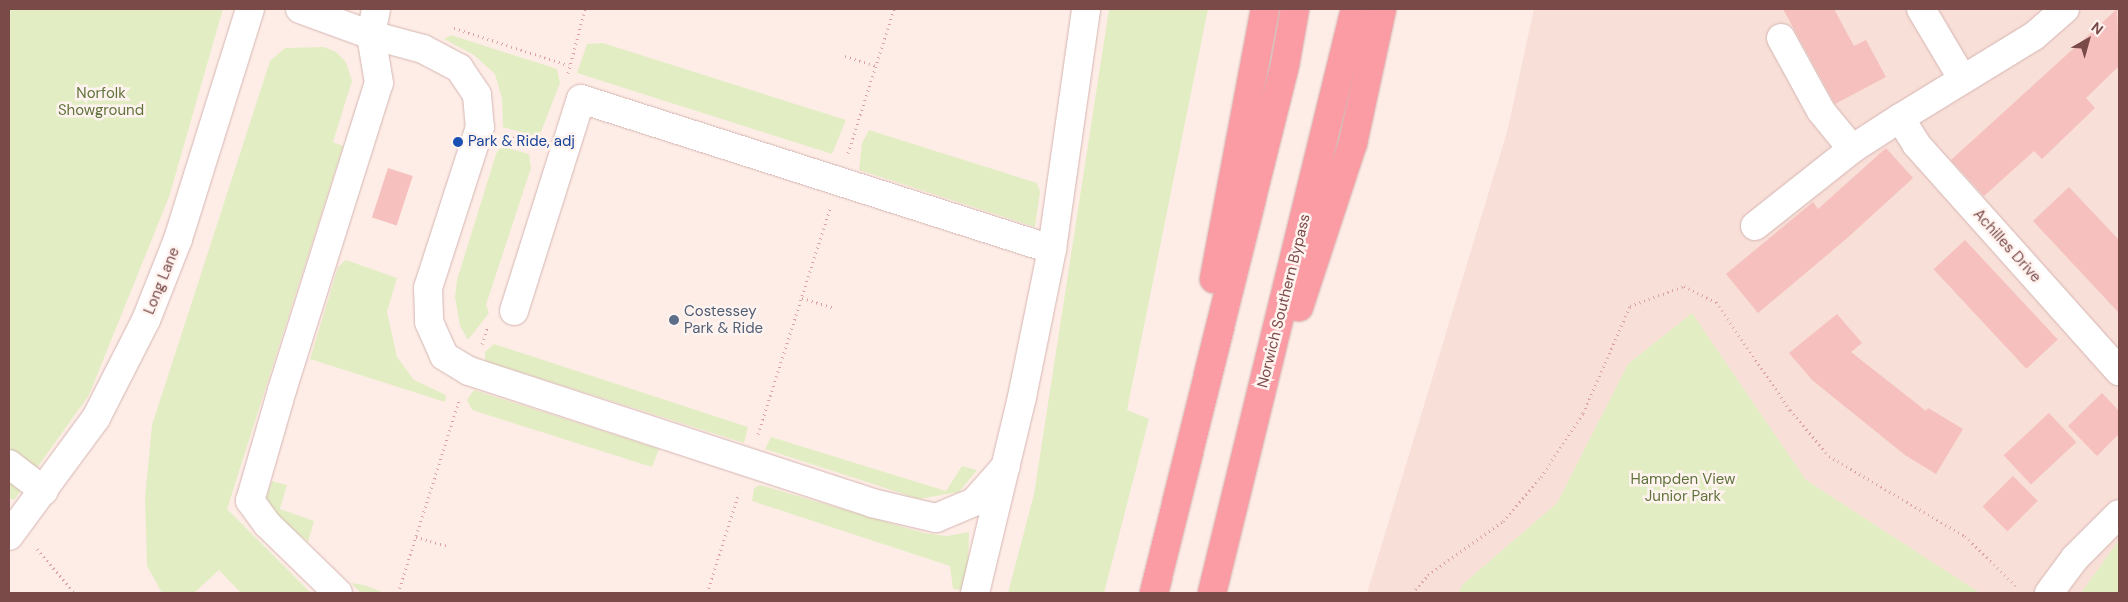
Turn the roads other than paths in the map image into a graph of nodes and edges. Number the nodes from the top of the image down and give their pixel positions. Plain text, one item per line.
1 (250, 9) edge
2 (300, 9) edge
3 (1086, 9) edge
4 (1264, 9) edge
5 (1295, 9) edge
6 (1355, 9) edge
7 (1382, 9) edge
8 (1921, 9) edge
9 (2065, 9) edge
10 (374, 22) edge
11 (1781, 38) dead end
12 (1962, 78) junction
13 (1900, 118) junction
14 (1852, 149) junction
15 (1755, 226) dead end
16 (1052, 249) junction
17 (514, 311) dead end
18 (2119, 371) edge
19 (9, 464) edge
20 (1006, 466) junction
21 (44, 491) junction
22 (1232, 510) junction
23 (2119, 514) edge
24 (13, 531) edge
25 (1161, 563) junction
26 (338, 593) edge
27 (976, 593) edge
28 (1154, 593) edge
29 (1212, 593) edge
30 (2048, 593) edge

1 - 21 street, Long Lane
2 - 10 street
3 - 16 street
4 - 25 highway
5 - 25 highway
6 - 22 highway, Norwich Southern Bypass
7 - 22 highway
8 - 12 street
9 - 12 street
10 - 20 street
10 - 26 street
11 - 14 street
12 - 13 street
13 - 14 street
13 - 18 street, Achilles Drive
14 - 15 street
16 - 17 street
16 - 20 street
19 - 21 street
20 - 27 street
21 - 24 street, Long Lane
22 - 29 highway, Norwich Southern Bypass
23 - 30 street
25 - 28 highway

